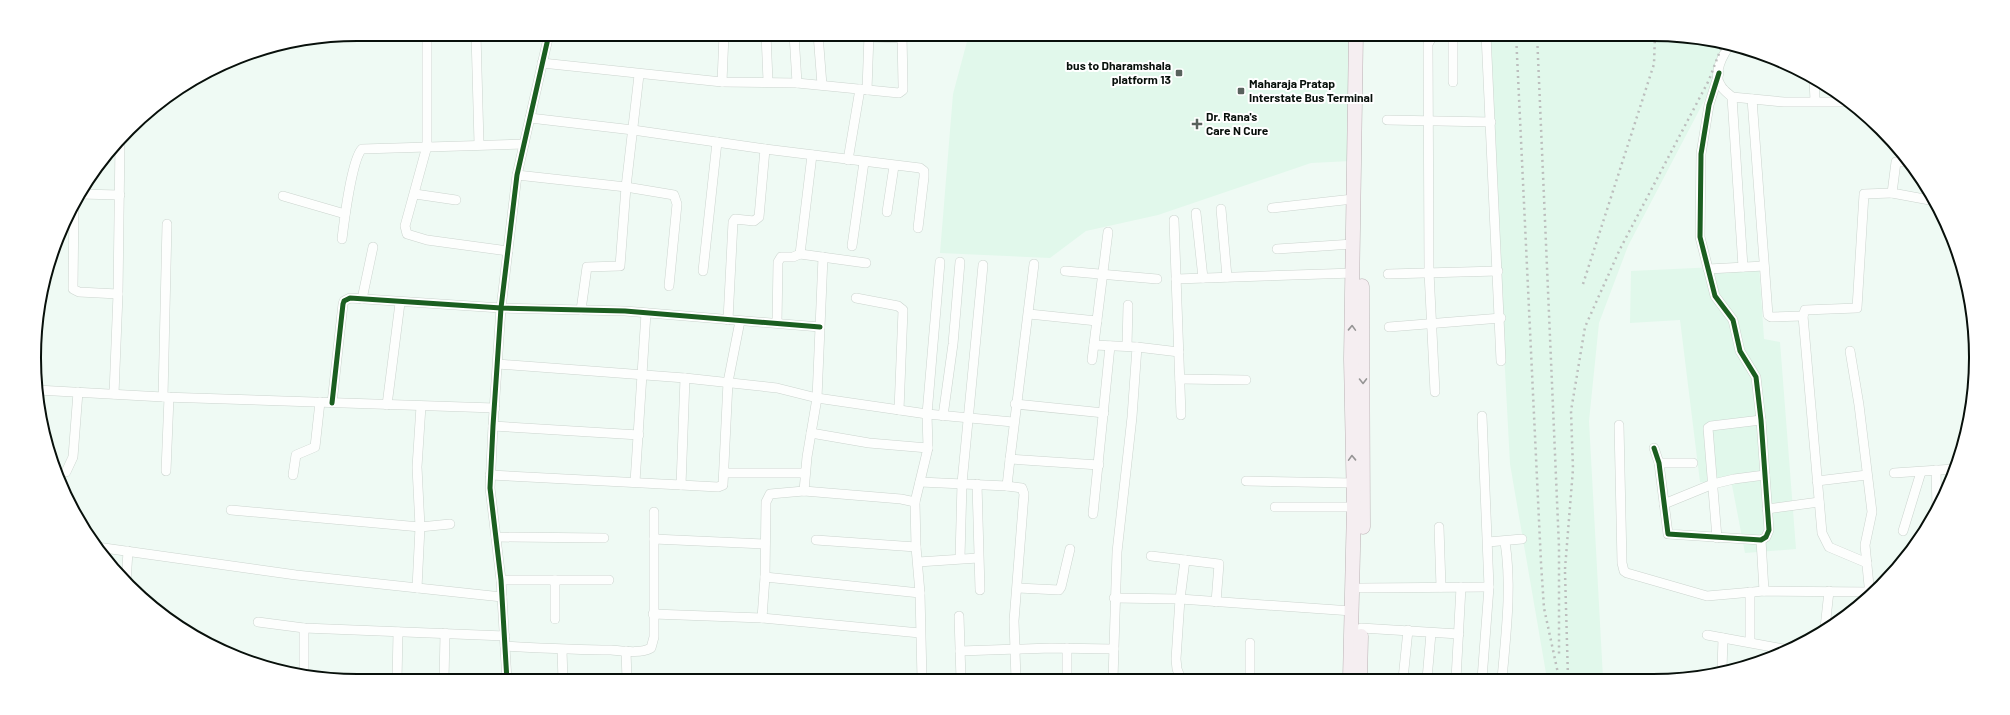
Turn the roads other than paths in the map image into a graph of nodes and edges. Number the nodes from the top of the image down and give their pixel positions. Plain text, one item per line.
1 (427, 41) edge
2 (476, 41) edge
3 (547, 41) edge
4 (724, 41) edge
5 (766, 41) edge
6 (794, 41) edge
7 (819, 41) edge
8 (869, 41) edge
9 (902, 41) edge
10 (1356, 41) edge
11 (1366, 41) edge
12 (1430, 41) edge
13 (1454, 41) edge
14 (1486, 41) edge
15 (1727, 50) edge
16 (542, 63) junction
17 (1719, 73) junction
18 (639, 75) junction
19 (722, 82) junction
20 (768, 82) junction
21 (1453, 82) dead end
22 (797, 83) junction
23 (822, 85) junction
24 (1814, 85) edge
25 (864, 90) junction
26 (1732, 97) junction
27 (1752, 99) junction
28 (1837, 100) edge
29 (1815, 101) junction
30 (530, 118) junction
31 (1387, 120) dead end
32 (1428, 122) junction
33 (1491, 122) junction
34 (633, 130) junction
35 (717, 142) junction
36 (479, 144) junction
37 (524, 144) junction
38 (427, 146) junction
39 (120, 149) edge
40 (765, 149) junction
41 (812, 155) junction
42 (848, 160) junction
43 (864, 162) junction
44 (1901, 162) edge
45 (894, 166) junction
46 (517, 175) junction
47 (626, 187) junction
48 (1892, 193) junction
49 (86, 194) edge
50 (415, 194) junction
51 (120, 195) junction
52 (283, 196) dead end
53 (1353, 199) junction
54 (456, 200) dead end
55 (1927, 200) edge
56 (1272, 208) dead end
57 (1221, 209) dead end
58 (887, 212) dead end
59 (1196, 213) dead end
60 (345, 214) junction
61 (74, 218) edge
62 (1174, 220) dead end
63 (167, 224) dead end
64 (918, 228) dead end
65 (1108, 232) dead end
66 (342, 239) dead end
67 (1353, 244) junction
68 (852, 246) dead end
69 (373, 247) dead end
70 (1277, 249) dead end
71 (508, 251) junction
72 (800, 254) junction
73 (823, 257) junction
74 (940, 262) dead end
75 (960, 262) dead end
76 (866, 263) dead end
77 (1034, 264) dead end
78 (983, 265) dead end
79 (1764, 266) junction
80 (1743, 267) junction
81 (1708, 269) junction
82 (703, 271) dead end
83 (1065, 271) dead end
84 (1498, 271) junction
85 (1429, 272) junction
86 (1354, 273) junction
87 (1388, 274) dead end
88 (1102, 275) junction
89 (1227, 277) junction
90 (1203, 278) junction
91 (1157, 279) dead end
92 (1176, 279) junction
93 (669, 286) dead end
94 (118, 294) junction
95 (856, 298) dead end
96 (362, 299) junction
97 (400, 303) junction
98 (1128, 305) dead end
99 (502, 308) junction
100 (581, 310) junction
101 (646, 313) junction
102 (1028, 314) junction
103 (1803, 316) junction
104 (1501, 318) junction
105 (728, 320) junction
106 (740, 321) junction
107 (1097, 321) junction
108 (777, 323) junction
109 (1431, 323) junction
110 (820, 327) junction
111 (1389, 327) dead end
112 (1094, 345) junction
113 (1110, 346) junction
114 (1127, 346) junction
115 (1137, 348) junction
116 (1850, 351) dead end
117 (1179, 352) junction
118 (1092, 360) dead end
119 (1501, 361) dead end
120 (498, 364) junction
121 (642, 376) junction
122 (685, 378) junction
123 (1180, 379) junction
124 (1246, 380) dead end
125 (728, 382) junction
126 (43, 390) edge
127 (78, 392) junction
128 (1435, 392) dead end
129 (114, 394) junction
130 (166, 397) junction
131 (816, 398) junction
132 (320, 402) junction
133 (332, 403) junction
134 (1015, 404) junction
135 (387, 405) junction
136 (421, 406) junction
137 (495, 408) junction
138 (899, 410) junction
139 (1104, 413) junction
140 (928, 414) junction
141 (1182, 415) dead end
142 (943, 416) junction
143 (1482, 416) dead end
144 (968, 418) junction
145 (1761, 420) junction
146 (1013, 422) junction
147 (1619, 425) dead end
148 (493, 426) junction
149 (811, 432) junction
150 (639, 435) junction
151 (928, 448) junction
152 (1654, 448) dead end
153 (1010, 459) junction
154 (1693, 462) dead end
155 (1659, 463) junction
156 (1099, 465) junction
157 (1948, 469) edge
158 (1936, 470) junction
159 (166, 471) dead end
160 (66, 472) dead end
161 (1921, 472) junction
162 (724, 473) junction
163 (806, 473) junction
164 (1894, 473) dead end
165 (293, 475) dead end
166 (490, 475) junction
167 (1765, 475) junction
168 (1867, 475) junction
169 (1246, 481) dead end
170 (1818, 481) junction
171 (635, 482) junction
172 (920, 482) junction
173 (962, 483) junction
174 (1353, 483) junction
175 (977, 484) junction
176 (1713, 484) junction
177 (681, 485) junction
178 (1007, 486) junction
179 (804, 491) junction
180 (1937, 496) edge
181 (915, 502) junction
182 (1819, 502) junction
183 (1664, 504) junction
184 (1275, 507) dead end
185 (1354, 507) junction
186 (1767, 509) junction
187 (231, 510) dead end
188 (654, 512) dead end
189 (1093, 514) dead end
190 (450, 524) dead end
191 (420, 527) junction
192 (1439, 527) dead end
193 (1903, 531) dead end
194 (496, 537) junction
195 (604, 538) dead end
196 (1717, 538) junction
197 (654, 539) junction
198 (1522, 539) dead end
199 (816, 540) dead end
200 (1761, 540) junction
201 (1488, 542) junction
202 (1505, 542) junction
203 (765, 544) junction
204 (916, 547) junction
205 (105, 548) edge
206 (1070, 549) dead end
207 (128, 551) junction
208 (1151, 556) dead end
209 (960, 558) junction
210 (978, 558) junction
211 (1185, 560) junction
212 (918, 562) junction
213 (1867, 563) junction
214 (127, 573) edge
215 (765, 577) junction
216 (501, 580) junction
217 (555, 580) junction
218 (609, 580) dead end
219 (1870, 586) edge
220 (1441, 587) junction
221 (1461, 587) junction
222 (1489, 587) junction
223 (417, 588) junction
224 (1018, 588) junction
225 (1361, 588) junction
226 (980, 590) dead end
227 (1764, 591) junction
228 (1829, 591) junction
229 (1750, 592) junction
230 (920, 593) junction
231 (1864, 593) edge
232 (502, 597) junction
233 (1114, 598) junction
234 (1180, 599) junction
235 (1216, 602) junction
236 (1352, 611) junction
237 (653, 614) junction
238 (959, 616) dead end
239 (762, 618) junction
240 (555, 619) dead end
241 (258, 622) dead end
242 (1826, 623) edge
243 (304, 628) junction
244 (1361, 628) junction
245 (1408, 630) junction
246 (398, 632) junction
247 (445, 633) junction
248 (920, 633) junction
249 (1431, 633) junction
250 (1459, 634) junction
251 (1706, 635) dead end
252 (1723, 638) junction
253 (505, 641) junction
254 (1750, 642) junction
255 (1250, 643) dead end
256 (1067, 648) junction
257 (1778, 648) edge
258 (1114, 649) junction
259 (562, 650) junction
260 (1015, 650) junction
261 (626, 651) junction
262 (960, 651) junction
263 (1722, 666) edge
264 (304, 669) edge
265 (397, 674) edge
266 (444, 674) edge
267 (507, 674) edge
268 (563, 674) edge
269 (627, 674) edge
270 (922, 674) edge
271 (960, 674) edge
272 (1016, 674) edge
273 (1067, 674) edge
274 (1113, 674) edge
275 (1179, 674) edge
276 (1250, 674) edge
277 (1350, 674) edge
278 (1360, 674) edge
279 (1404, 674) edge
280 (1427, 674) edge
281 (1456, 674) edge
282 (1482, 674) edge
283 (1502, 674) edge

1 - 38 street
2 - 36 street
3 - 16 street
4 - 19 street
5 - 20 street
6 - 22 street
7 - 23 street
8 - 25 street
9 - 25 street
10 - 53 main road
11 -> 225 main road
12 - 32 street
13 - 21 street
14 - 33 street
15 - 17 street
16 - 18 street
16 - 30 street
17 - 26 street
17 - 81 street
18 - 19 street
18 - 34 street
19 - 20 street
20 - 22 street
22 - 23 street
23 - 25 street
24 - 29 street
25 - 42 street
26 - 27 street
26 - 80 street
27 - 29 street
27 - 79 street
28 - 29 street
30 - 34 street
30 - 37 street
31 - 32 street
32 - 33 street
32 - 85 street
33 - 84 street
34 - 35 street
34 - 47 street
35 - 40 street
35 - 82 street
36 - 37 street
36 - 38 street
37 - 46 street
38 - 50 street
38 - 60 street
39 - 51 street
40 - 41 street
40 - 105 street
41 - 42 street
41 - 72 street
42 - 43 street
43 - 45 street
43 - 68 street
44 - 48 street
45 - 58 street
45 - 64 street
46 - 47 street
46 - 71 street
47 - 93 street
47 - 100 street
48 - 55 street
48 - 103 street
49 - 51 street
50 - 54 street
50 - 71 street
51 - 94 street
52 - 60 street
53 - 56 street
53 - 67 main road
57 - 89 street
59 - 90 street
60 - 66 street
61 - 94 street
62 - 92 street
63 - 130 street
65 - 88 street
67 - 70 street
67 - 86 main road
69 - 96 street
71 - 99 street
72 - 73 street
72 - 108 street
73 - 76 street
73 - 110 street
74 - 140 street
75 - 142 street
77 - 102 street
78 - 144 street
79 - 80 street
79 - 103 street
80 - 81 street
81 - 145 street
83 - 88 street
84 - 85 street
84 - 104 street
85 - 87 street
85 - 109 street
86 - 89 street
174 -> 86 main road
88 - 91 street
88 - 107 street
89 - 90 street
90 - 92 street
92 - 117 street
94 - 129 street
95 - 138 street
96 - 97 street
96 - 133 street
97 - 99 street
97 - 135 street
98 - 114 street
99 - 100 street
99 - 120 street
100 - 101 street
101 - 105 street
101 - 121 street
102 - 107 street
102 - 134 street
103 - 170 street
104 - 109 street
104 - 119 street
105 - 106 street
106 - 108 street
106 - 125 street
107 - 112 street
108 - 110 street
109 - 111 street
109 - 128 street
110 - 131 street
112 - 113 street
112 - 118 street
113 - 114 street
113 - 139 street
114 - 115 street
115 - 117 street
115 - 233 street
116 - 168 street
117 - 123 street
120 - 121 street
120 - 137 street
121 - 122 street
121 - 150 street
122 - 125 street
122 - 177 street
123 - 124 street
123 - 141 street
125 - 131 street
125 - 162 street
126 - 127 street
127 - 129 street
127 - 160 street
129 - 130 street
130 - 132 street
130 - 159 street
131 - 138 street
131 - 149 street
132 - 133 street
132 - 165 street
133 - 135 street
134 - 139 street
134 - 146 street
135 - 136 street
136 - 137 street
136 - 191 street
137 - 148 street
138 - 140 street
139 - 156 street
140 - 142 street
140 - 151 street
142 - 144 street
143 - 201 street
144 - 146 street
144 - 173 street
145 - 167 street
145 - 176 street
146 - 153 street
147 - 229 street
148 - 150 street
148 - 166 street
149 - 151 street
149 - 163 street
150 - 171 street
151 - 172 street
152 - 155 street
153 - 156 street
153 - 178 street
154 - 155 street
155 - 183 street
156 - 189 street
157 - 158 street
158 - 161 street
158 - 180 street
161 - 164 street
161 - 193 street
162 - 163 street
162 - 177 street
163 - 179 street
166 - 171 street
166 - 194 street
167 - 176 street
167 - 186 street
168 - 170 street
168 - 213 street
169 - 174 street
170 - 182 street
171 - 177 street
172 - 173 street
172 - 181 street
173 - 175 street
173 - 209 street
174 - 185 main road
175 - 178 street
175 - 210 street
176 - 183 street
176 - 196 street
178 - 224 street
179 - 181 street
179 - 203 street
181 - 204 street
182 - 186 street
182 - 213 street
183 - 196 street
184 - 185 street
185 - 236 main road
186 - 200 street
187 - 191 street
188 - 197 street
190 - 191 street
191 - 223 street
192 - 220 street
194 - 195 street
194 - 216 street
196 - 200 street
197 - 203 street
197 - 237 street
198 - 202 street
199 - 204 street
200 - 227 street
201 - 202 street
201 - 222 street
202 - 283 street
203 - 215 street
204 - 212 street
205 - 207 street
206 - 224 street
207 - 214 street
207 - 223 street
208 - 211 street
209 - 210 street
209 - 212 street
210 - 226 street
211 - 234 street
211 - 235 street
212 - 230 street
213 - 219 street
215 - 230 street
215 - 239 street
216 - 217 street
216 - 232 street
217 - 218 street
217 - 240 street
220 - 221 street
220 - 225 street
221 - 222 street
221 - 250 street
222 - 282 street
223 - 232 street
224 - 260 street
225 - 244 main road
227 - 228 street
227 - 229 street
228 - 231 street
228 - 242 street
229 - 254 street
230 - 248 street
232 - 253 street
233 - 234 street
233 - 258 street
234 - 235 street
234 - 275 street
235 - 236 street
236 - 277 main road
237 - 239 street
237 - 261 street
238 - 262 street
239 - 248 street
241 - 243 street
243 - 246 street
243 - 264 street
244 - 245 street
244 - 278 main road
245 - 249 street
245 - 279 street
246 - 247 street
246 - 265 street
247 - 253 street
247 - 266 street
248 - 270 street
249 - 250 street
249 - 280 street
250 - 281 street
251 - 252 street
252 - 254 street
252 - 263 street
253 - 259 street
253 - 267 street
254 - 257 street
255 - 276 street
256 - 258 street
256 - 260 street
256 - 273 street
258 - 274 street
259 - 261 street
259 - 268 street
260 - 262 street
260 - 272 street
261 - 269 street
262 - 271 street

